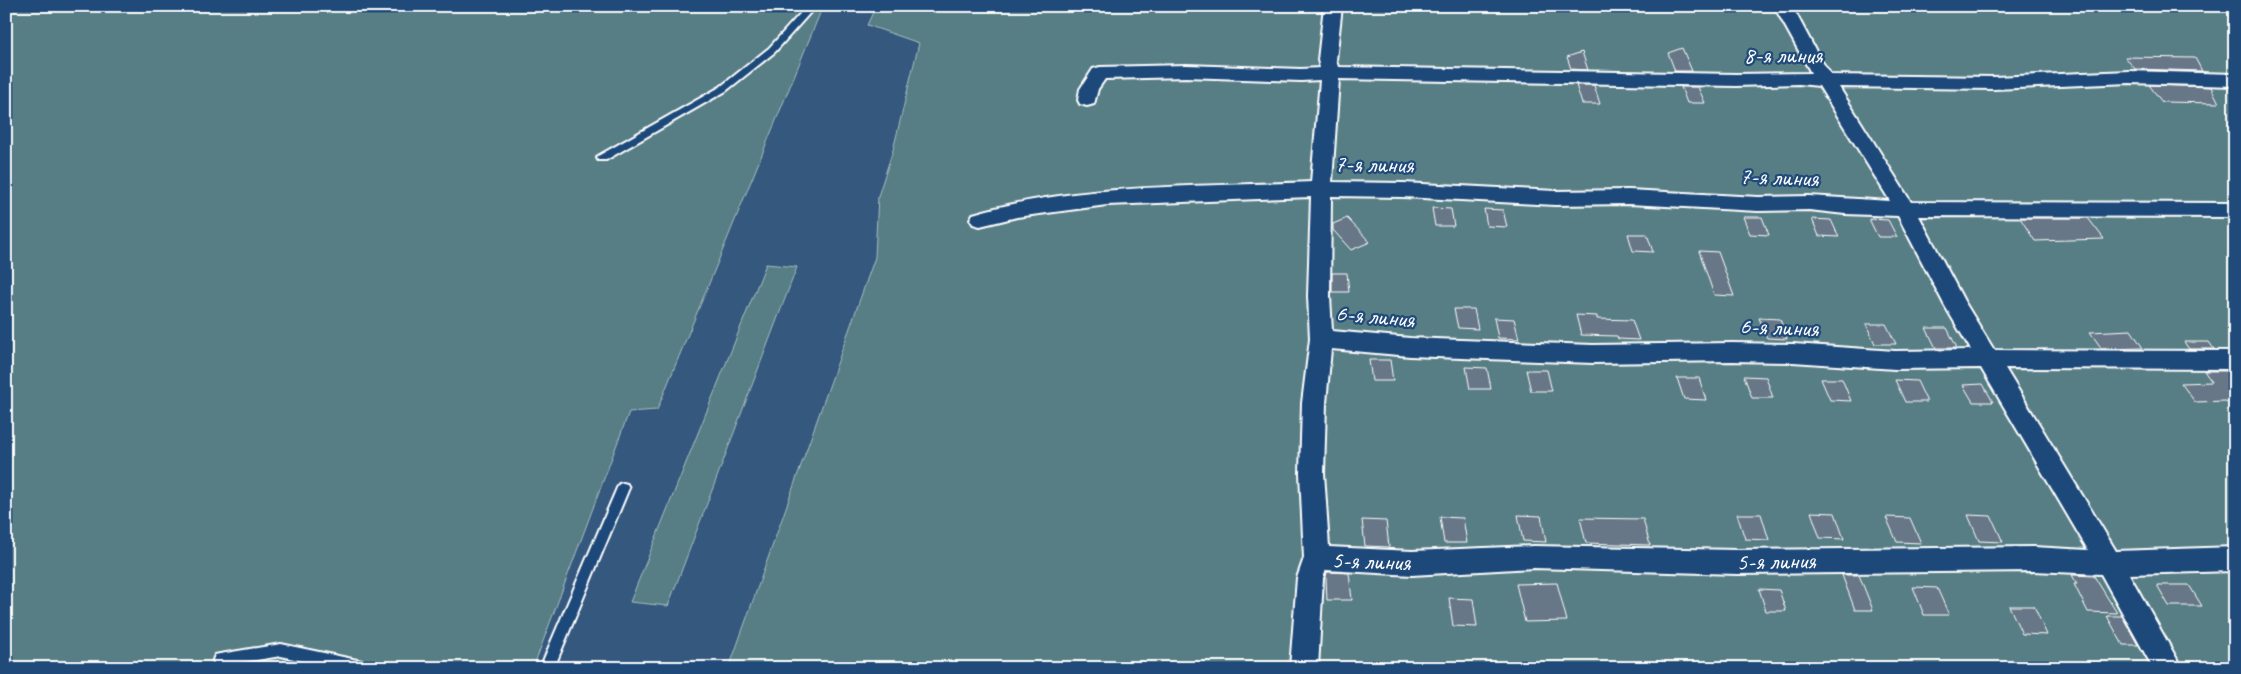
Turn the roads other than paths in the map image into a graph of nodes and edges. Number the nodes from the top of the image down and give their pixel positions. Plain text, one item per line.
1 (812, 6) edge
2 (1333, 6) edge
3 (1783, 6) edge
4 (1330, 72) junction
5 (1827, 80) junction
6 (2235, 80) edge
7 (1087, 100) dead end
8 (602, 158) dead end
9 (1321, 189) junction
10 (1905, 209) junction
11 (2235, 210) edge
12 (980, 219) dead end
13 (1321, 339) junction
14 (1986, 359) junction
15 (2235, 360) edge
16 (623, 488) dead end
17 (1316, 558) junction
18 (2235, 559) edge
19 (2109, 563) junction
20 (220, 660) dead end
21 (362, 668) edge
22 (547, 668) edge
23 (1304, 668) edge
24 (2168, 668) edge

1 - 8 lane
2 - 4 street
3 - 5 street
4 - 5 street, 8-я линия
4 - 7 street, 8-я линия
4 - 9 street
5 - 6 street, 8-я линия
5 - 10 street
9 - 10 street, 7-я линия
9 - 12 street, 7-я линия
9 - 13 street
10 - 11 street, 7-я линия
10 - 14 street
13 - 14 street, 6-я линия
13 - 17 street
14 - 15 street, 6-я линия
14 - 19 street
16 - 22 lane
17 - 19 street, 5-я линия
17 - 23 street
18 - 19 street, 5-я линия
19 - 24 street
20 - 21 lane

